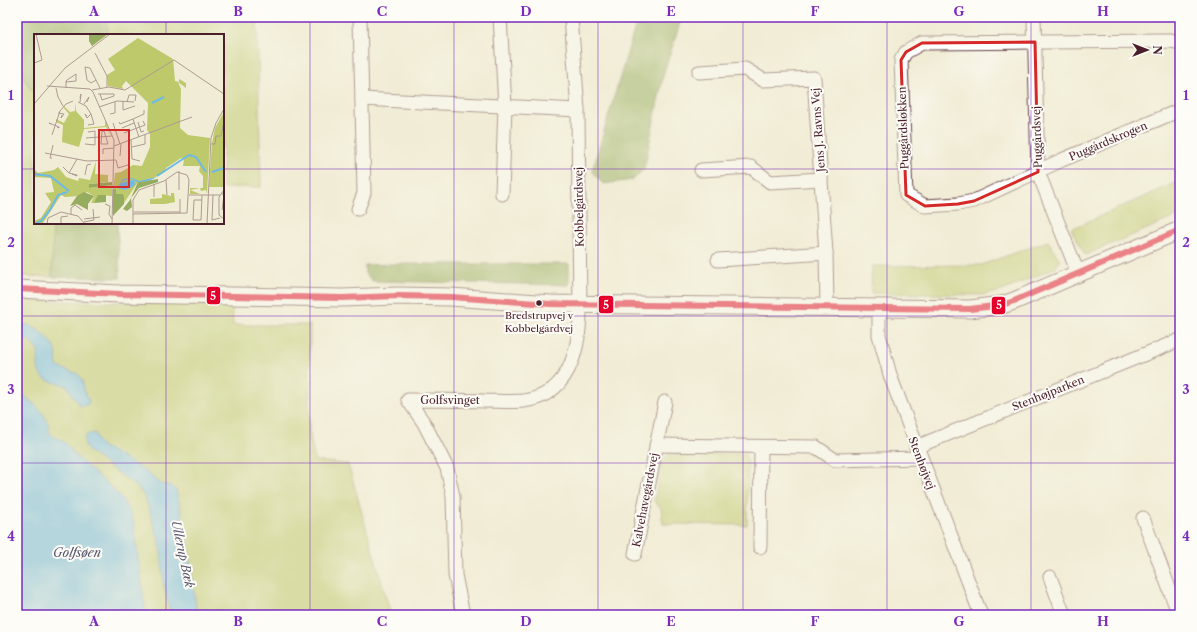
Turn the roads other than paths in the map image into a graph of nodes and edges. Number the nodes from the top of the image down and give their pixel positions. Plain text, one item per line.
1 (360, 17) edge
2 (500, 17) edge
3 (571, 17) edge
4 (1034, 17) edge
5 (1035, 42) junction
6 (1180, 43) edge
7 (699, 72) dead end
8 (362, 99) junction
9 (504, 106) junction
10 (578, 110) junction
11 (1180, 110) edge
12 (701, 170) dead end
13 (1038, 172) junction
14 (821, 179) junction
15 (502, 194) dead end
16 (358, 209) dead end
17 (1180, 230) edge
18 (826, 253) junction
19 (718, 260) dead end
20 (1078, 273) junction
21 (17, 289) edge
22 (580, 304) junction
23 (827, 307) junction
24 (879, 308) junction
25 (1180, 340) edge
26 (665, 402) dead end
27 (656, 445) junction
28 (761, 447) junction
29 (918, 452) junction
30 (1142, 518) dead end
31 (760, 547) dead end
32 (635, 554) dead end
33 (1050, 577) dead end
34 (463, 615) edge
35 (981, 615) edge
36 (1064, 615) edge
37 (1179, 615) edge

1 - 8 street
2 - 9 street
3 - 10 street, Kobbelgårdsvej
4 - 5 street, Puggårdsvej
5 - 6 street
5 - 13 street, Puggårdsvej
5 - 13 street, Puggårdsløkken
7 - 14 street, Jens J. Ravns Vej
8 - 9 street
8 - 16 street
9 - 10 street
9 - 15 street
10 - 22 street, Kobbelgårdsvej
11 - 13 street, Puggårdskrogen
12 - 14 street, Jens J. Ravns Vej
13 - 20 street, Puggårdsvej
14 - 18 street, Jens J. Ravns Vej
17 - 20 street
18 - 19 street
18 - 23 street, Jens J. Ravns Vej
20 - 24 street
21 - 22 street
22 - 23 street
22 - 34 street, Golfsvinget
23 - 24 street
24 - 29 street, Stenhøjvej
25 - 29 street, Stenhøjparken
26 - 27 street, Kalvehavegårdsvej
27 - 28 street, Kalvehavegårdsvej
27 - 32 street, Kalvehavegårdsvej
28 - 29 street, Kalvehavegårdsvej
28 - 31 street
29 - 35 street, Stenhøjvej
30 - 37 street
33 - 36 street

